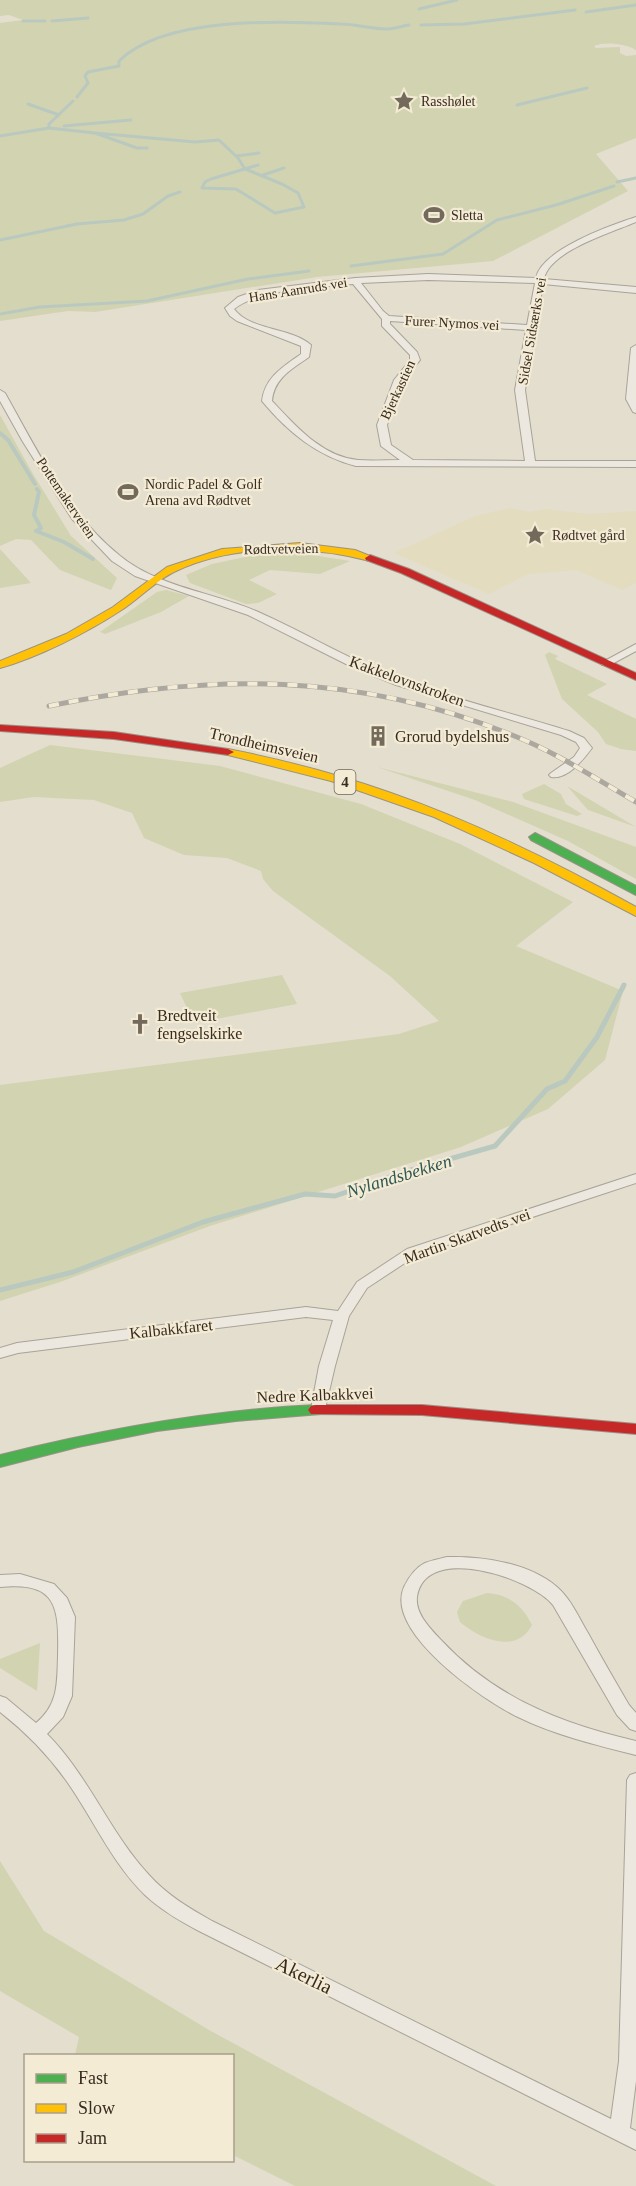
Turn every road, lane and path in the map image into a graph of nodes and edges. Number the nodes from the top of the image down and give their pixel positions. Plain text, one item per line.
1 (636, 219) edge
2 (355, 281) junction
3 (539, 281) junction
4 (636, 290) edge
5 (387, 318) junction
6 (530, 328) junction
7 (636, 348) edge
8 (0, 393) edge
9 (636, 410) edge
10 (409, 462) junction
11 (530, 462) junction
12 (636, 464) edge
13 (155, 579) junction
14 (636, 647) edge
15 (606, 663) junction
16 (0, 665) edge
17 (636, 677) edge
18 (2, 718) edge
19 (355, 770) dead end
20 (555, 775) dead end
21 (525, 832) dead end
22 (636, 891) edge
23 (636, 912) edge
24 (636, 1178) edge
25 (342, 1316) junction
26 (0, 1353) edge
27 (319, 1409) junction
28 (636, 1429) edge
29 (0, 1461) edge
30 (0, 1581) edge
31 (0, 1703) edge
32 (636, 1724) edge
33 (36, 1733) junction
34 (636, 1748) edge
35 (636, 1780) edge
36 (628, 2137) edge

1 - 3 street, Sidsel Sidsærks vei
2 - 3 street, Hans Aanruds vei
2 - 5 street, Furer Nymos vei
2 - 10 street, Hans Aanruds vei
3 - 4 street, Hans Aanruds vei
3 - 6 street, Sidsel Sidsærks vei
5 - 6 street, Furer Nymos vei
5 - 10 street, Bjerkastien
6 - 11 street, Sidsel Sidsærks vei
7 - 9 street
8 - 13 street, Pottemakerveien
10 - 11 street, Hans Aanruds vei
11 - 12 street, Hans Aanruds vei
13 - 15 main road, Rødtvetveien
13 - 16 main road, Rødtvetveien
13 - 20 street, Kakkelovnskroken
14 - 15 street
15 - 17 main road, Rødtvetveien
18 - 19 main road, Trondheimsveien / 4
18 - 23 main road, Trondheimsveien / 4
21 - 22 main road
24 - 25 street, Martin Skatvedts vei
25 - 26 street, Kalbakkfaret
25 - 27 street, Martin Skatvedts vei
27 - 28 main road, Nedre Kalbakkvei
27 - 29 main road, Nedre Kalbakkvei
30 - 33 street
31 - 33 street, Akerlia
32 - 34 street
33 - 36 street, Akerlia
35 - 36 street

